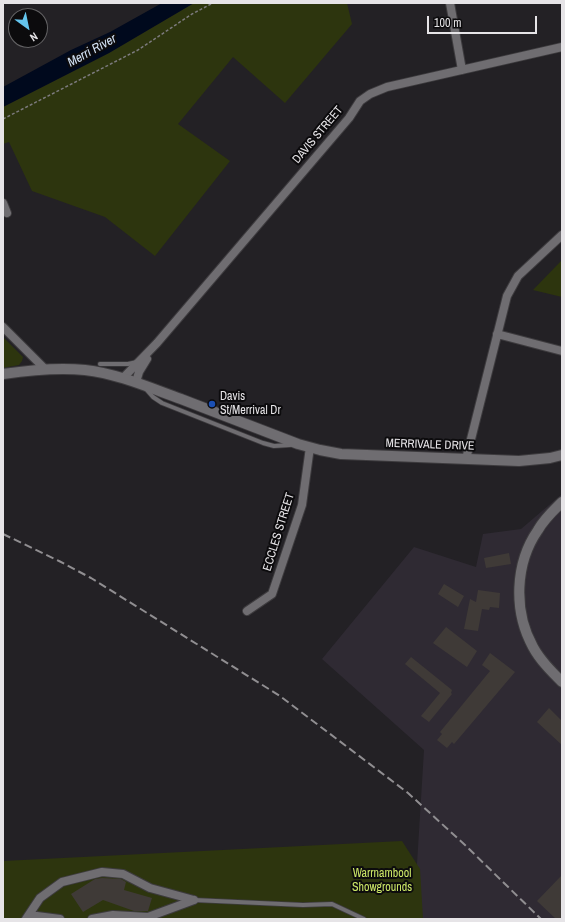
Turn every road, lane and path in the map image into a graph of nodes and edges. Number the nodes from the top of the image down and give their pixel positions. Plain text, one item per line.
1 (213, 3) edge
2 (450, 3) edge
3 (562, 47) edge
4 (462, 70) junction
5 (3, 119) edge
6 (3, 203) edge
7 (8, 213) dead end
8 (562, 235) edge
9 (3, 327) edge
10 (497, 334) junction
11 (157, 343) junction
12 (562, 351) edge
13 (143, 358) junction
14 (100, 364) dead end
15 (46, 369) junction
16 (3, 374) edge
17 (123, 378) junction
18 (138, 383) junction
19 (310, 447) junction
20 (562, 455) edge
21 (466, 459) junction
22 (562, 502) edge
23 (247, 611) dead end
24 (562, 682) edge
25 (194, 900) junction
26 (28, 917) edge
27 (60, 919) edge
28 (92, 919) edge
29 (364, 919) edge

1 - 5 path
2 - 4 street
3 - 4 street, DAVIS STREET
4 - 11 street, DAVIS STREET
6 - 7 street
8 - 10 street
9 - 15 street
10 - 12 street
10 - 21 street
11 - 13 street, DAVIS STREET
11 - 18 street, DAVIS STREET
13 - 14 lane
13 - 17 street, DAVIS STREET
15 - 16 street, MERRIVALE DRIVE
15 - 17 street, MERRIVALE DRIVE
17 - 18 street, MERRIVALE DRIVE
18 - 19 street, MERRIVALE DRIVE
19 - 21 street, MERRIVALE DRIVE
19 - 23 street, ECCLES STREET
20 - 21 street, MERRIVALE DRIVE
22 - 24 street
25 - 26 street
25 - 28 street
25 - 29 lane
26 - 27 street

